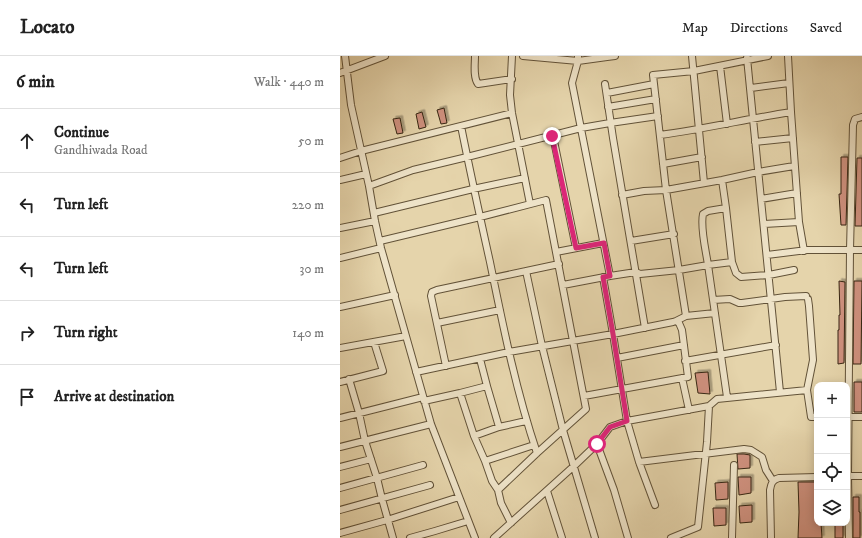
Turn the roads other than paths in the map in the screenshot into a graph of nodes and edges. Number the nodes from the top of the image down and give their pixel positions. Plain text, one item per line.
1 (344, 56) edge
2 (385, 56) edge
3 (475, 56) edge
4 (512, 56) edge
5 (523, 56) edge
6 (615, 56) edge
7 (692, 56) edge
8 (768, 56) edge
9 (788, 56) edge
10 (608, 57) edge
11 (578, 58) edge
12 (748, 58) edge
13 (720, 66) junction
14 (347, 70) junction
15 (694, 71) junction
16 (340, 73) edge
17 (512, 79) junction
18 (789, 83) junction
19 (606, 84) dead end
20 (654, 84) junction
21 (751, 88) junction
22 (607, 93) junction
23 (656, 99) junction
24 (608, 107) junction
25 (791, 112) junction
26 (512, 113) junction
27 (658, 116) junction
28 (862, 117) edge
29 (753, 118) junction
30 (610, 123) junction
31 (727, 124) junction
32 (461, 126) junction
33 (581, 128) junction
34 (699, 129) junction
35 (660, 135) junction
36 (552, 136) junction
37 (792, 138) junction
38 (755, 142) junction
39 (518, 145) junction
40 (361, 151) junction
41 (467, 157) junction
42 (702, 157) junction
43 (340, 158) edge
44 (663, 164) junction
45 (794, 166) junction
46 (758, 172) junction
47 (366, 174) junction
48 (525, 178) junction
49 (340, 180) edge
50 (722, 180) junction
51 (704, 183) junction
52 (369, 186) junction
53 (474, 190) junction
54 (666, 190) junction
55 (797, 193) junction
56 (622, 195) junction
57 (761, 198) junction
58 (530, 204) junction
59 (726, 208) junction
60 (374, 213) junction
61 (480, 217) junction
62 (375, 221) junction
63 (799, 222) junction
64 (764, 224) junction
65 (340, 228) edge
66 (674, 234) junction
67 (380, 240) junction
68 (631, 241) junction
69 (604, 243) junction
70 (382, 248) junction
71 (576, 248) junction
72 (850, 250) junction
73 (862, 250) edge
74 (804, 251) junction
75 (556, 252) junction
76 (767, 255) junction
77 (340, 258) edge
78 (732, 262) junction
79 (559, 264) junction
80 (708, 265) junction
81 (679, 270) junction
82 (794, 270) dead end
83 (526, 271) junction
84 (636, 272) junction
85 (769, 275) junction
86 (610, 276) junction
87 (603, 277) junction
88 (493, 278) junction
89 (563, 286) junction
90 (395, 295) junction
91 (772, 299) junction
92 (713, 300) junction
93 (340, 307) edge
94 (500, 310) junction
95 (715, 313) junction
96 (686, 316) junction
97 (676, 322) junction
98 (437, 323) junction
99 (645, 328) junction
100 (613, 334) junction
101 (406, 336) junction
102 (573, 341) junction
103 (374, 342) junction
104 (684, 345) junction
105 (776, 345) junction
106 (542, 346) junction
107 (340, 348) edge
108 (509, 352) junction
109 (721, 355) junction
110 (617, 358) junction
111 (480, 359) junction
112 (686, 361) junction
113 (446, 366) junction
114 (416, 372) junction
115 (682, 378) junction
116 (349, 380) junction
117 (340, 382) edge
118 (848, 382) edge
119 (487, 386) junction
120 (622, 388) junction
121 (807, 390) junction
122 (780, 392) junction
123 (460, 393) junction
124 (584, 396) junction
125 (727, 397) junction
126 (424, 399) junction
127 (710, 406) junction
128 (689, 410) junction
129 (359, 414) junction
130 (814, 417) edge
131 (340, 418) edge
132 (850, 418) edge
133 (862, 418) edge
134 (526, 421) junction
135 (627, 421) junction
136 (431, 424) junction
137 (499, 427) junction
138 (564, 430) junction
139 (474, 436) junction
140 (365, 441) junction
141 (597, 444) junction
142 (534, 445) junction
143 (340, 447) edge
144 (537, 453) junction
145 (706, 454) junction
146 (371, 459) junction
147 (486, 461) junction
148 (640, 462) junction
149 (423, 465) dead end
150 (734, 465) dead end
151 (574, 466) junction
152 (340, 467) edge
153 (850, 476) edge
154 (862, 476) edge
155 (814, 477) edge
156 (377, 478) junction
157 (773, 481) junction
158 (430, 485) dead end
159 (340, 488) edge
160 (498, 490) junction
161 (848, 490) edge
162 (547, 491) junction
163 (459, 497) junction
164 (382, 498) junction
165 (655, 504) dead end
166 (340, 510) edge
167 (387, 520) junction
168 (468, 520) junction
169 (511, 523) junction
170 (340, 533) edge
171 (436, 535) edge
172 (414, 537) edge
173 (393, 538) edge
174 (475, 538) edge
175 (494, 538) edge
176 (562, 538) edge
177 (595, 538) edge
178 (628, 538) edge
179 (672, 538) edge
180 (732, 538) edge
181 (771, 538) edge
182 (849, 538) edge

1 - 14 street
2 - 14 street
3 - 17 street
4 - 17 street
5 - 11 street
6 - 10 street
7 - 15 street
8 - 12 street
9 - 18 street
10 - 11 street
11 - 33 street
12 - 13 street
12 - 21 street
13 - 15 street
13 - 31 street
14 - 16 street
14 - 40 street
15 - 20 street
15 - 34 street
17 - 26 street
18 - 21 street
18 - 25 street
19 - 22 street
20 - 22 street
20 - 23 street
21 - 29 street
22 - 24 street
23 - 24 street
23 - 27 street
24 - 30 street
25 - 29 street
25 - 37 street
26 - 32 street
26 - 39 street
27 - 30 street
27 - 35 street
28 - 72 street
29 - 31 street
29 - 38 street
30 - 33 street
30 - 56 street
31 - 34 street
32 - 40 street
32 - 41 street
33 - 36 street
33 - 69 street
34 - 35 street
34 - 42 street
35 - 44 street
36 - 39 street
36 - 71 street
37 - 38 street
37 - 45 street
38 - 46 street
39 - 41 street
39 - 48 street
40 - 43 street
40 - 47 street
41 - 52 street
41 - 53 street
42 - 44 street
42 - 51 street
44 - 54 street
45 - 46 street
45 - 55 street
46 - 50 street
46 - 57 street
47 - 49 street
47 - 52 street
48 - 53 street
48 - 58 street
50 - 51 street
50 - 59 street
51 - 54 street
52 - 60 street
53 - 60 street
53 - 61 street
54 - 56 street
54 - 66 street
55 - 57 street
55 - 63 street
56 - 68 street
57 - 64 street
58 - 61 street
58 - 75 street
59 - 78 street
59 - 80 street
60 - 62 street
61 - 67 street
61 - 88 street
62 - 65 street
62 - 67 street
63 - 64 street
63 - 74 street
64 - 76 street
66 - 68 street
66 - 81 street
67 - 70 street
68 - 84 street
69 - 71 street
69 - 86 street
70 - 77 street
70 - 90 street
71 - 75 street
72 - 73 street
72 - 74 street
72 - 118 street
74 - 76 street
75 - 79 street
76 - 85 street
78 - 80 street
78 - 85 street
79 - 83 street
79 - 89 street
80 - 81 street
80 - 92 street
81 - 84 street
81 - 96 street
82 - 85 street
83 - 88 street
83 - 106 street
84 - 86 street
84 - 99 street
85 - 91 street
86 - 87 street
87 - 89 street
87 - 100 street
88 - 94 street
88 - 98 street
89 - 102 street
90 - 93 street
90 - 101 street
91 - 92 street
91 - 105 street
91 - 121 street
92 - 95 street
94 - 98 street
94 - 108 street
95 - 96 street
95 - 109 street
96 - 97 street
97 - 99 street
97 - 104 street
98 - 113 street
99 - 100 street
100 - 102 street
100 - 110 street
101 - 103 street
101 - 114 street
102 - 106 street
102 - 124 street
103 - 107 street
103 - 116 street
104 - 110 street
104 - 112 street
105 - 109 street
105 - 122 street
106 - 108 street
106 - 138 street
108 - 111 street
108 - 134 street
109 - 112 street
109 - 125 street
110 - 120 street
111 - 113 street
111 - 119 street
112 - 115 street
113 - 114 street
114 - 126 street
115 - 120 street
115 - 128 street
116 - 117 street
116 - 129 street
119 - 123 street
119 - 137 street
120 - 124 street
120 - 135 street
121 - 122 street
121 - 130 street
122 - 125 street
123 - 126 street
123 - 139 street
124 - 138 street
125 - 127 street
126 - 129 street
126 - 136 street
127 - 128 street
127 - 145 street
128 - 135 street
129 - 131 street
129 - 140 street
132 - 133 street
134 - 137 street
134 - 142 street
135 - 141 street
135 - 148 street
136 - 140 street
136 - 163 street
137 - 139 street
138 - 144 street
138 - 151 street
139 - 147 street
140 - 143 street
140 - 146 street
141 - 151 street
141 - 178 street
142 - 144 street
142 - 147 street
144 - 160 street
145 - 148 street
145 - 157 street
145 - 179 street
146 - 152 street
146 - 156 street
147 - 160 street
148 - 165 street
149 - 156 street
150 - 180 street
151 - 162 street
151 - 177 street
153 - 154 street
155 - 157 street
156 - 159 street
156 - 164 street
157 - 181 street
158 - 164 street
160 - 169 street
161 - 182 street
162 - 169 street
162 - 176 street
163 - 167 street
163 - 168 street
164 - 166 street
164 - 167 street
167 - 170 street
167 - 173 street
168 - 171 street
168 - 174 street
169 - 175 street
171 - 172 street

